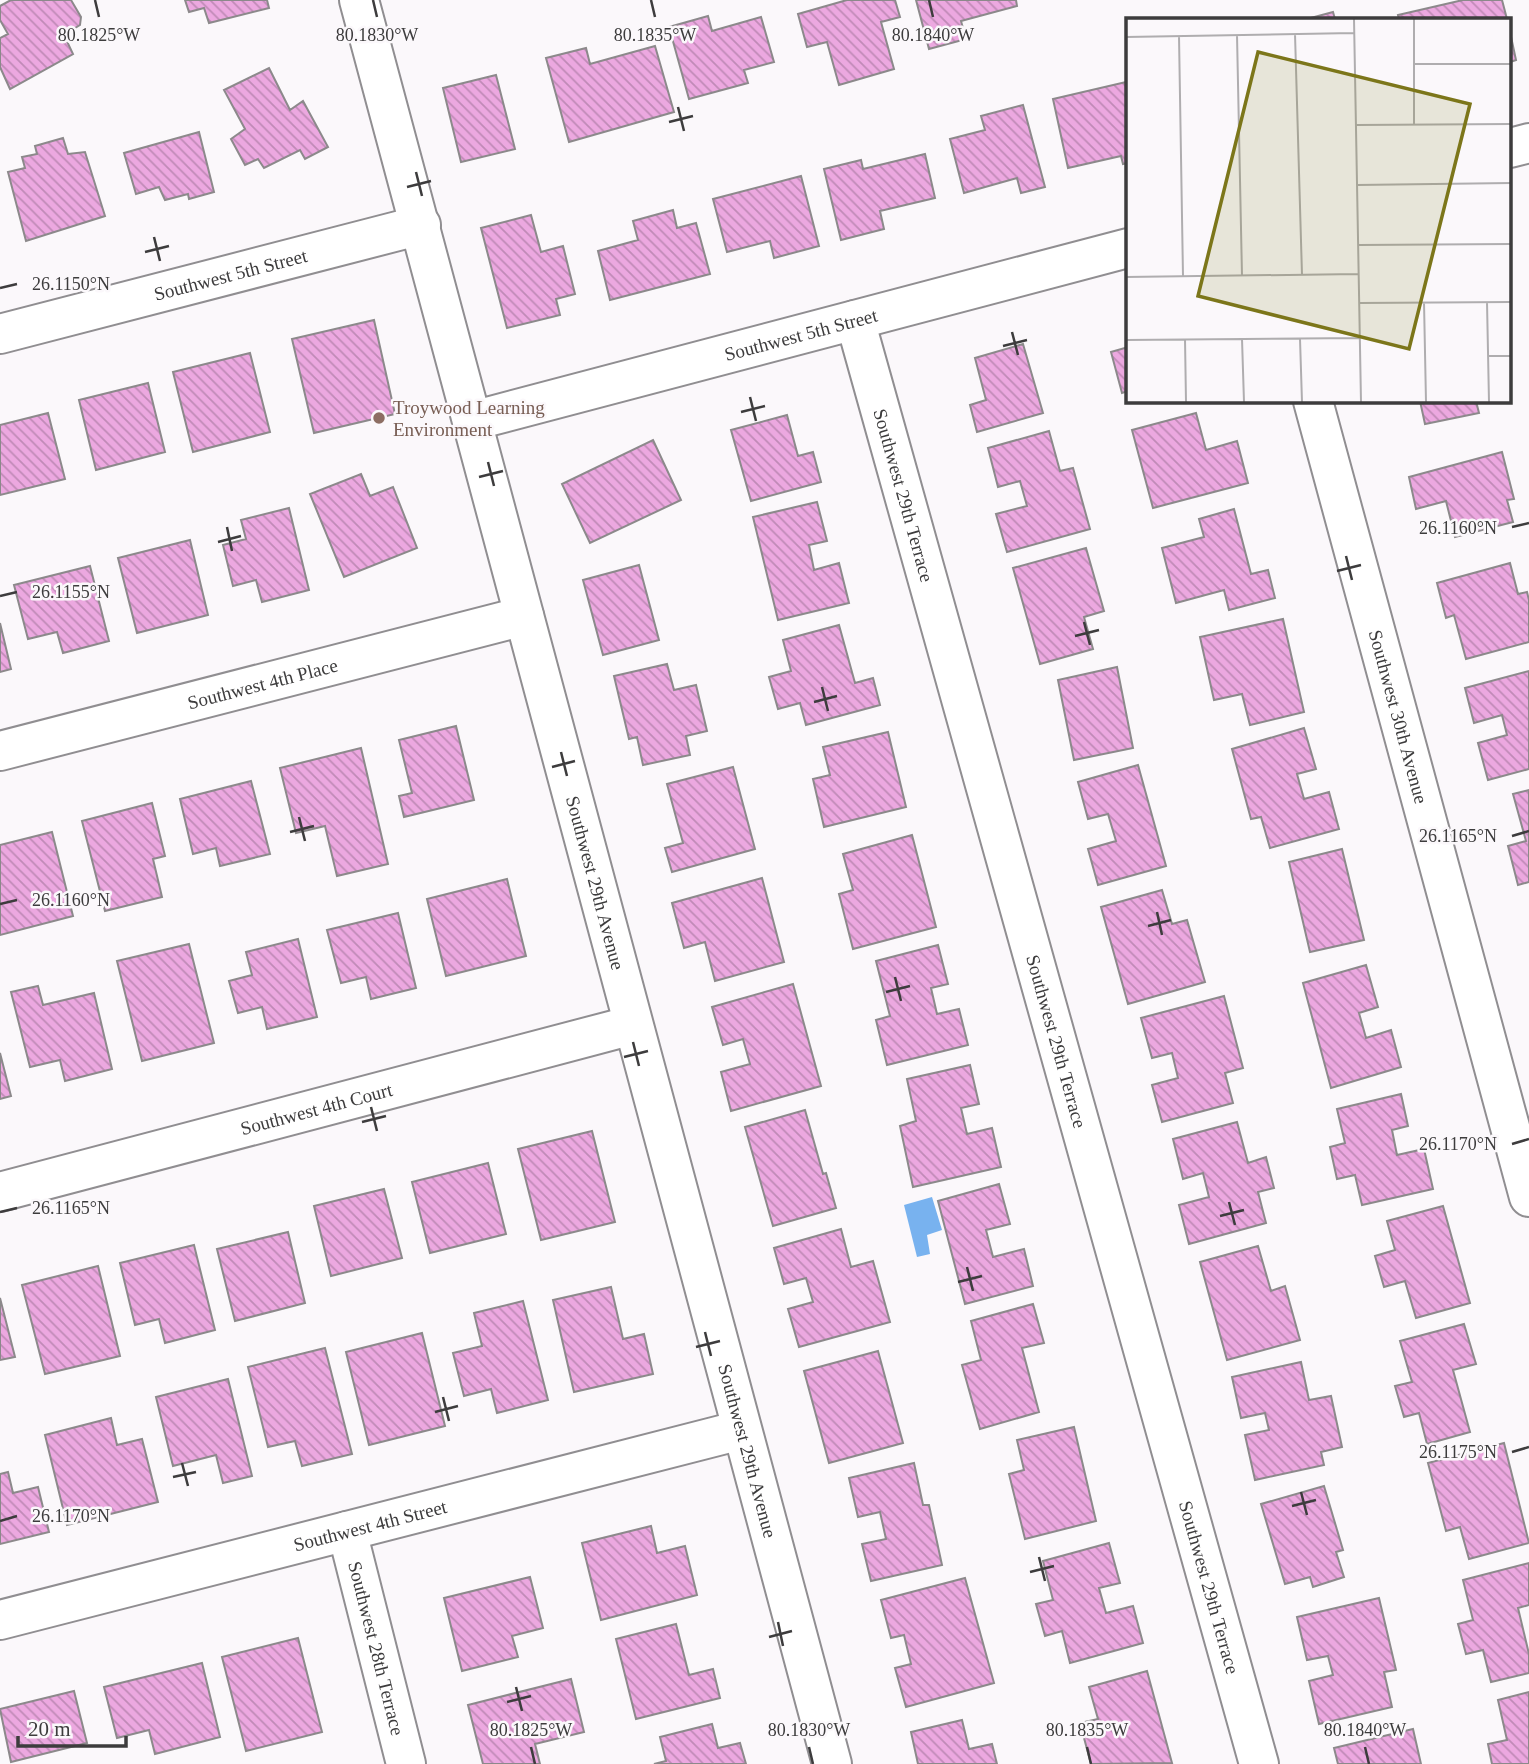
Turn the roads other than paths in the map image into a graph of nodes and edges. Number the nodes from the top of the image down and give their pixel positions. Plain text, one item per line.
1 (359, 0) edge
2 (1529, 143) edge
3 (1512, 147) edge
4 (421, 225) junction
5 (1126, 249) edge
6 (855, 320) junction
7 (0, 334) edge
8 (1313, 402) edge
9 (472, 421) junction
10 (524, 616) junction
11 (0, 751) edge
12 (633, 1025) junction
13 (0, 1192) edge
14 (1529, 1197) edge
15 (741, 1430) junction
16 (347, 1531) junction
17 (0, 1620) edge
18 (406, 1764) edge
19 (832, 1764) edge
20 (1259, 1764) edge

1 - 4 street, Southwest 29th Avenue
2 - 3 street
4 - 7 street, Southwest 5th Street
4 - 9 street, Southwest 29th Avenue
5 - 6 street, Southwest 5th Street
6 - 9 street, Southwest 5th Street
6 - 20 street, Southwest 29th Terrace
8 - 14 street, Southwest 30th Avenue
9 - 10 street, Southwest 29th Avenue
10 - 11 street, Southwest 4th Place
10 - 12 street, Southwest 29th Avenue
12 - 13 street, Southwest 4th Court
12 - 15 street, Southwest 29th Avenue
15 - 16 street, Southwest 4th Street
15 - 19 street, Southwest 29th Avenue
16 - 17 street, Southwest 4th Street
16 - 18 street, Southwest 28th Terrace

